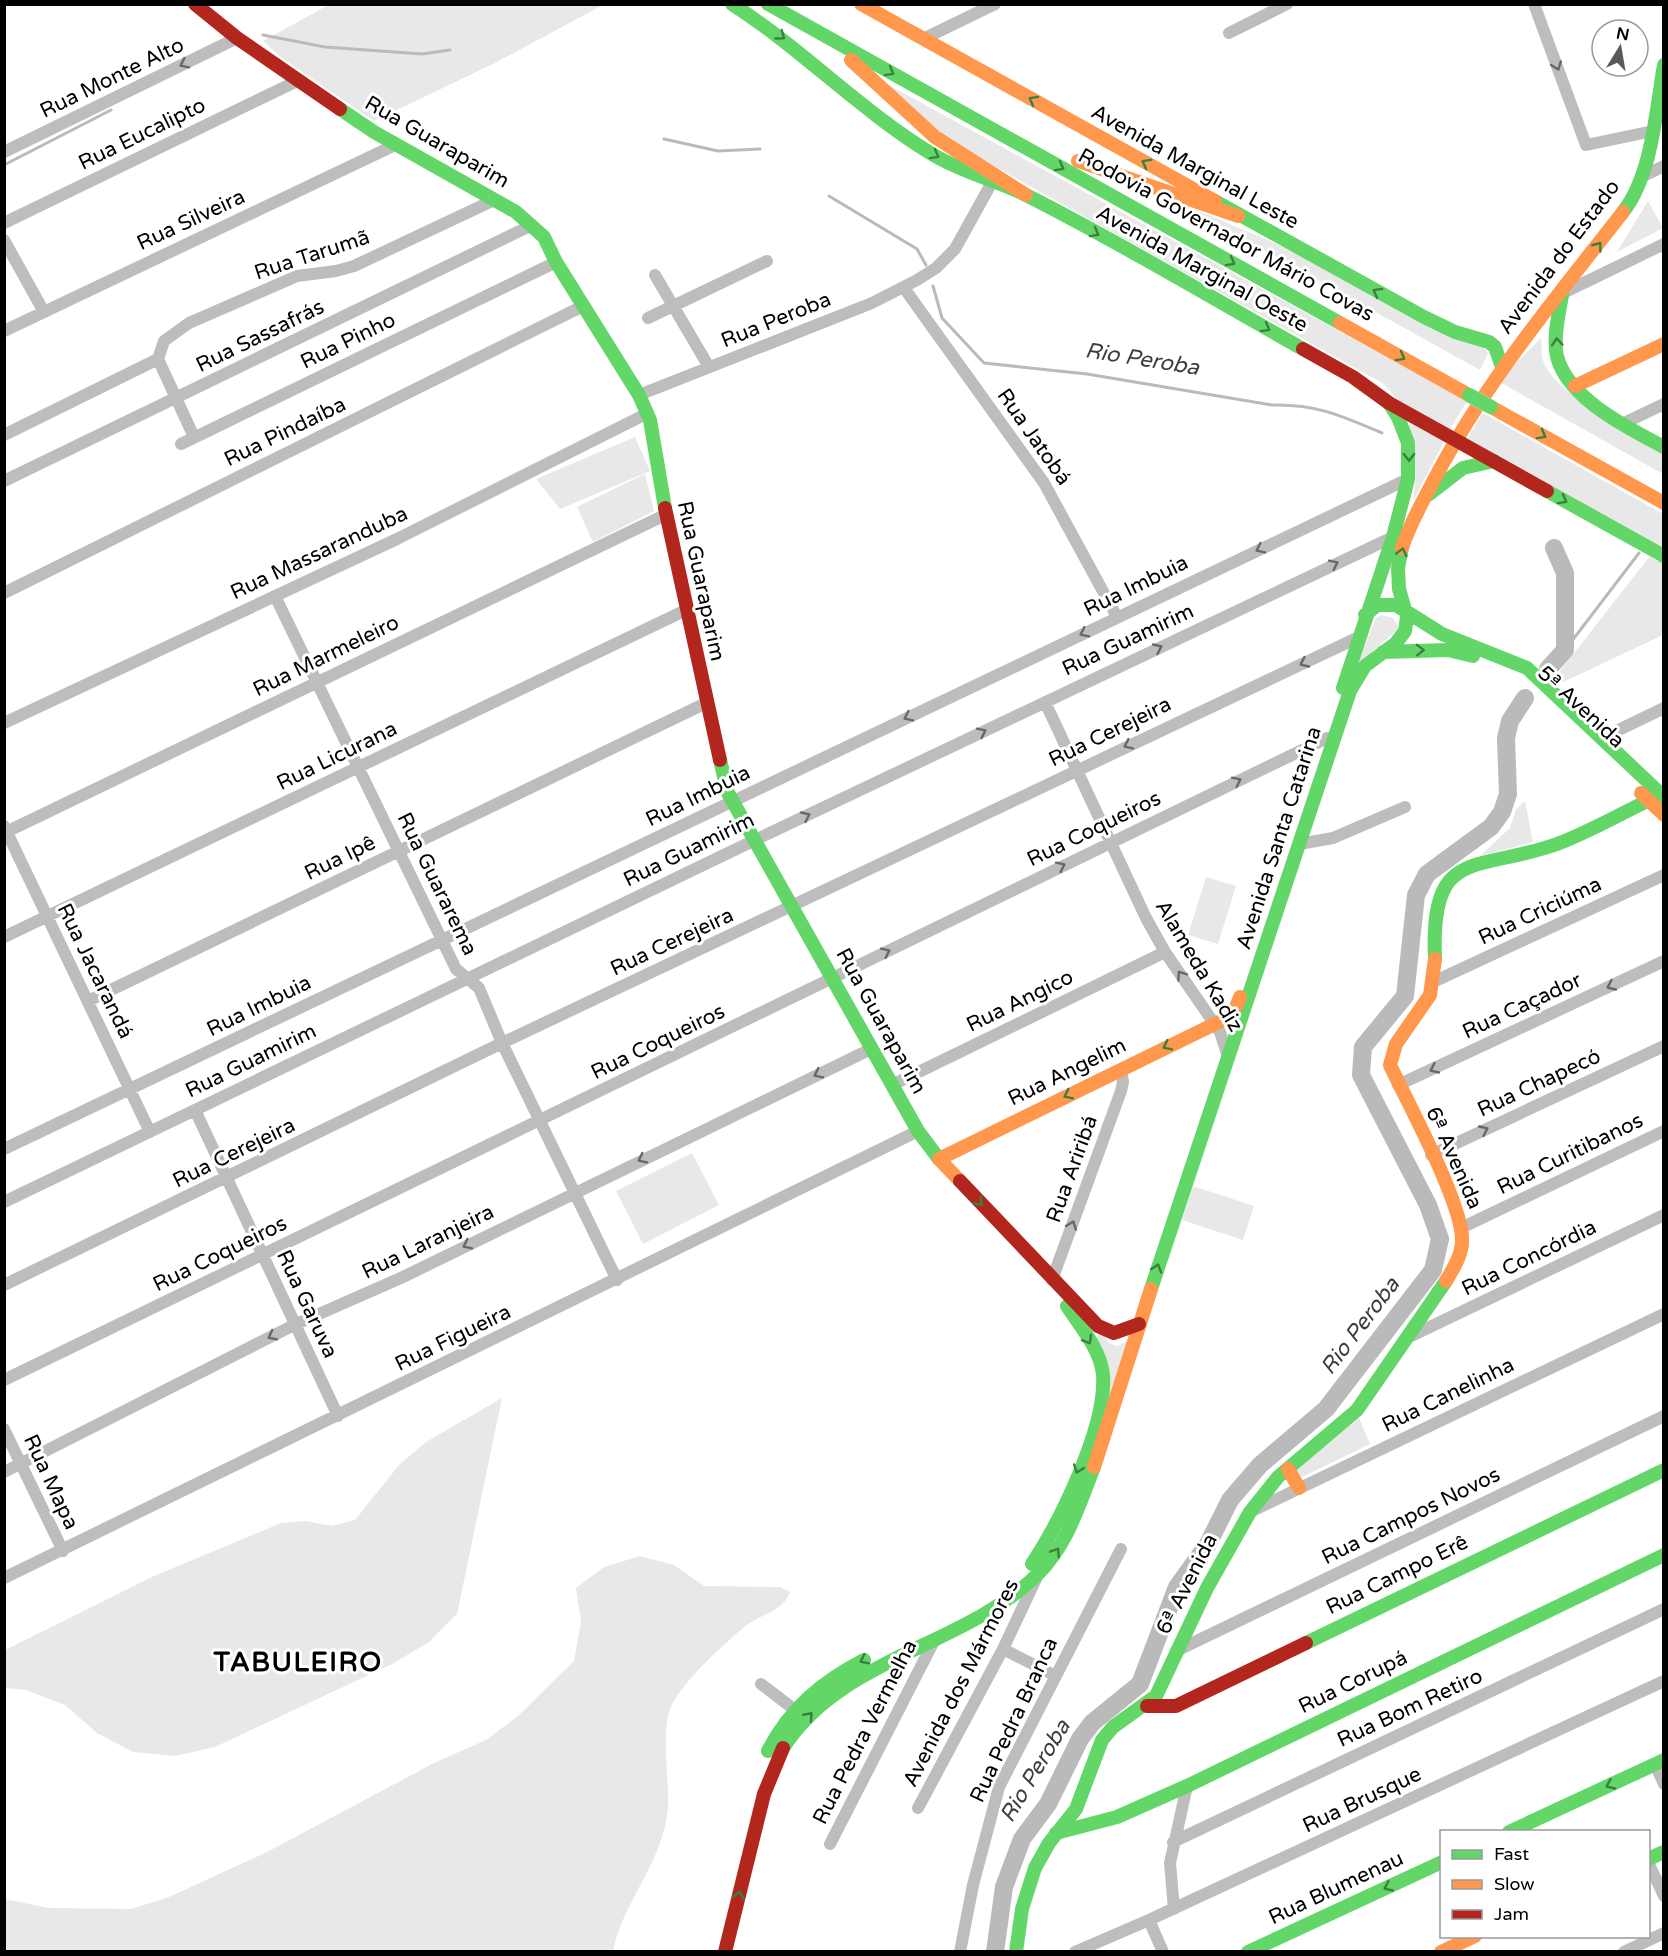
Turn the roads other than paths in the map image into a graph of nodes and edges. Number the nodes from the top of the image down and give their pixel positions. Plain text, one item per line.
1 (195, 4) edge
2 (732, 4) edge
3 (768, 4) edge
4 (861, 4) edge
5 (995, 4) edge
6 (1287, 4) edge
7 (1534, 4) edge
8 (820, 33) junction
9 (1229, 33) dead end
10 (237, 38) junction
11 (923, 39) junction
12 (1664, 65) edge
13 (913, 68) dead end
14 (297, 81) junction
15 (1662, 84) edge
16 (1653, 131) junction
17 (395, 145) junction
18 (4, 152) edge
19 (1078, 161) junction
20 (1664, 166) edge
21 (1641, 177) junction
22 (991, 184) junction
23 (1026, 195) junction
24 (492, 201) junction
25 (1238, 216) junction
26 (4, 223) edge
27 (532, 225) junction
28 (4, 240) edge
29 (1664, 244) edge
30 (767, 261) dead end
31 (556, 262) junction
32 (655, 275) dead end
33 (1298, 283) dead end
34 (903, 288) junction
35 (1562, 292) junction
36 (584, 306) junction
37 (675, 306) junction
38 (44, 312) junction
39 (648, 318) dead end
40 (4, 331) edge
41 (1664, 344) edge
42 (158, 359) junction
43 (1502, 367) junction
44 (709, 368) junction
45 (1575, 386) junction
46 (1481, 391) junction
47 (639, 396) junction
48 (178, 399) junction
49 (1389, 403) junction
50 (1664, 404) edge
51 (648, 413) junction
52 (1622, 424) junction
53 (1570, 434) dead end
54 (4, 435) edge
55 (194, 437) junction
56 (1455, 440) junction
57 (181, 444) dead end
58 (1664, 447) edge
59 (1494, 461) junction
60 (1408, 479) junction
61 (4, 481) edge
62 (1664, 487) edge
63 (1423, 499) junction
64 (1664, 503) edge
65 (665, 515) junction
66 (1393, 537) junction
67 (1664, 556) edge
68 (4, 594) edge
69 (275, 596) junction
70 (1403, 608) junction
71 (687, 610) junction
72 (1365, 615) junction
73 (1116, 617) junction
74 (1358, 638) junction
75 (1383, 652) junction
76 (318, 682) junction
77 (1045, 702) junction
78 (706, 703) junction
79 (1664, 708) edge
80 (4, 723) edge
81 (1328, 738) junction
82 (1602, 738) junction
83 (359, 767) junction
84 (1077, 770) junction
85 (1659, 797) edge
86 (732, 801) junction
87 (1405, 807) dead end
88 (1664, 815) edge
89 (5, 830) edge
90 (753, 841) junction
91 (1110, 842) junction
92 (1299, 844) junction
93 (399, 851) junction
94 (1664, 875) edge
95 (792, 907) junction
96 (47, 916) junction
97 (4, 937) edge
98 (442, 940) junction
99 (1165, 952) junction
100 (1664, 961) edge
101 (466, 978) junction
102 (834, 978) junction
103 (1433, 982) junction
104 (88, 1001) junction
105 (1214, 1024) junction
106 (502, 1043) junction
107 (1664, 1046) edge
108 (871, 1049) junction
109 (1227, 1056) junction
110 (1120, 1070) junction
111 (892, 1085) junction
112 (1398, 1085) junction
113 (130, 1089) junction
114 (195, 1110) junction
115 (541, 1120) junction
116 (918, 1131) junction
117 (1664, 1131) edge
118 (150, 1132) junction
119 (4, 1149) edge
120 (1431, 1155) junction
121 (939, 1159) junction
122 (228, 1178) junction
123 (574, 1192) junction
124 (4, 1202) edge
125 (1664, 1215) edge
126 (1461, 1228) junction
127 (264, 1255) junction
128 (617, 1280) junction
129 (1052, 1280) junction
130 (4, 1285) edge
131 (1664, 1314) edge
132 (1139, 1324) junction
133 (294, 1325) junction
134 (1411, 1336) junction
135 (4, 1380) edge
136 (338, 1416) junction
137 (1664, 1416) edge
138 (4, 1429) edge
139 (21, 1464) junction
140 (1288, 1469) junction
141 (1664, 1470) edge
142 (4, 1472) edge
143 (1299, 1488) junction
144 (1250, 1512) junction
145 (1121, 1549) dead end
146 (63, 1551) junction
147 (1664, 1555) edge
148 (1038, 1576) junction
149 (4, 1578) edge
150 (1664, 1609) edge
151 (936, 1637) junction
152 (1003, 1649) junction
153 (1176, 1651) junction
154 (1054, 1676) junction
155 (1664, 1681) edge
156 (761, 1683) dead end
157 (1147, 1706) junction
158 (795, 1710) junction
159 (1659, 1762) edge
160 (1664, 1784) edge
161 (1187, 1786) junction
162 (918, 1808) dead end
163 (1513, 1830) edge
164 (1055, 1833) junction
165 (1173, 1842) junction
166 (830, 1844) dead end
167 (1664, 1852) edge
168 (1650, 1859) edge
169 (1440, 1863) edge
170 (1650, 1864) edge
171 (1664, 1896) edge
172 (1174, 1909) junction
173 (1149, 1920) junction
174 (1664, 1934) edge
175 (1471, 1938) edge
176 (713, 1952) edge
177 (725, 1952) edge
178 (960, 1952) edge
179 (1016, 1952) edge
180 (1075, 1952) edge
181 (1163, 1952) edge
182 (1248, 1952) edge
183 (1441, 1952) edge
184 (1624, 1952) edge

1 - 10 main road, Rua Guaraparim
2 -> 22 main road, Avenida Marginal Oeste
3 - 8 main road, Rodovia Governador Mário Covas
4 - 11 main road, Avenida Marginal Leste
5 - 11 street
6 - 9 street
7 -> 16 street
8 - 23 main road
8 -> 46 main road, Rodovia Governador Mário Covas
10 - 14 main road, Rua Guaraparim
10 -> 18 street, Rua Monte Alto
25 -> 11 main road, Avenida Marginal Leste
12 - 15 main road, Avenida do Estado
13 - 19 main road, Rodovia Governador Mário Covas
14 - 17 main road, Rua Guaraparim
14 - 26 street, Rua Eucalipto
15 - 16 main road, Avenida do Estado
16 - 21 main road, Avenida do Estado
17 - 24 main road, Rua Guaraparim
17 - 38 street, Rua Silveira
19 - 25 main road
19 - 33 main road, Rodovia Governador Mário Covas
20 - 21 street
35 -> 21 main road, Avenida do Estado
22 - 23 main road, Avenida Marginal Oeste
22 - 34 street, Rua Peroba
23 -> 49 main road, Avenida Marginal Oeste
24 - 27 main road, Rua Guaraparim
24 - 42 street, Rua Tarumã
43 -> 25 main road, Avenida Marginal Leste
27 - 31 main road, Rua Guaraparim
27 - 48 street, Rua Sassafrás
28 - 38 street
29 - 35 street
30 - 37 street
31 - 36 main road, Rua Guaraparim
31 - 55 street, Rua Pinho
32 - 37 street
34 - 44 street, Rua Peroba
34 - 73 street, Rua Jatobá
35 - 43 main road, Avenida do Estado
45 -> 35 main road
36 - 47 main road, Rua Guaraparim
36 - 68 street, Rua Pindaíba
37 - 39 street
37 - 44 street
38 - 40 street, Rua Silveira
41 - 45 main road
42 - 48 street
42 - 54 street
43 - 46 main road, Avenida do Estado
44 - 47 street, Rua Peroba
45 - 52 main road
46 - 56 main road, Avenida Santa Catarina
46 -> 64 main road, Rodovia Governador Mário Covas, bridge
47 - 51 main road, Rua Guaraparim
48 - 55 street
48 - 61 street, Rua Sassafrás
49 - 56 main road, Avenida Marginal Oeste
49 -> 60 main road, Avenida Santa Catarina
50 - 52 street
51 - 65 main road, Rua Guaraparim
51 - 69 street, Rua Massaranduba
52 - 58 main road
53 - 62 main road
55 - 57 street, Rua Pinho
56 - 59 main road, Avenida Marginal Oeste
56 - 63 main road, Avenida Santa Catarina
59 - 63 main road
59 -> 67 main road, Avenida Marginal Oeste
60 - 66 main road, Avenida Santa Catarina
60 -> 73 street, Rua Imbuia
70 -> 63 main road, Avenida Santa Catarina
65 - 71 main road, Rua Guaraparim
65 - 76 street, Rua Marmeleiro
66 - 72 main road, Avenida Santa Catarina
77 -> 66 street, Rua Guamirim
69 - 76 street, Rua Guararema
69 - 80 street, Rua Massaranduba
70 - 72 main road
70 - 75 main road, Avenida Santa Catarina
70 - 82 main road, 5ª Avenida
71 - 78 main road, Rua Guaraparim
71 - 83 street, Rua Licurana
72 - 74 main road, Avenida Santa Catarina
73 -> 86 street, Rua Imbuia
74 - 81 main road, Avenida Santa Catarina
74 -> 84 street, Rua Cerejeira
75 -> 85 main road, 5ª Avenida
75 - 92 main road, Avenida Santa Catarina
76 - 83 street, Rua Guararema
76 - 89 street, Rua Marmeleiro
77 - 84 street, Alameda Kadiz
90 -> 77 street, Rua Guamirim
78 - 86 main road, Rua Guaraparim
78 - 93 street, Rua Ipê
79 - 82 street
91 -> 81 street, Rua Coqueiros
81 - 105 main road, Avenida Santa Catarina
82 - 85 main road, 5ª Avenida
83 - 93 street, Rua Guararema
83 - 96 street, Rua Licurana
84 - 91 street, Alameda Kadiz
84 - 95 street, Rua Cerejeira
85 - 88 main road, 5ª Avenida
85 - 103 main road, 6ª Avenida
86 - 90 main road, Rua Guaraparim
86 - 98 street, Rua Imbuia
87 - 92 street
89 - 96 street, Rua Jacarandá
90 - 95 main road, Rua Guaraparim
90 - 101 street, Rua Guamirim
91 - 99 street, Alameda Kadiz
102 -> 91 street, Rua Coqueiros
92 - 109 main road, Avenida Santa Catarina
93 - 98 street, Rua Guararema
93 - 104 street, Rua Ipê
94 - 103 street, Rua Criciúma
95 - 102 main road, Rua Guaraparim
95 - 106 street, Rua Cerejeira
96 - 97 street, Rua Licurana
96 - 104 street, Rua Jacarandá
98 - 101 street, Rua Guararema
98 - 113 street, Rua Imbuia
105 -> 99 street, Alameda Kadiz
99 - 111 street, Rua Angico
100 -> 112 street, Rua Caçador
101 - 106 street, Rua Guararema
101 - 114 street, Rua Guamirim
102 - 108 main road, Rua Guaraparim
102 - 115 street, Rua Coqueiros
103 - 112 main road, 6ª Avenida
104 - 113 street, Rua Jacarandá
105 - 109 street, Alameda Kadiz
105 -> 110 main road, Rua Angelim
106 - 115 street, Rua Guararema
106 - 122 street, Rua Cerejeira
120 -> 107 street, Rua Chapecó
108 - 111 main road, Rua Guaraparim
108 -> 123 street, Rua Laranjeira
132 -> 109 main road, Avenida Santa Catarina
110 -> 121 main road, Rua Angelim
129 -> 110 street, Rua Ariribá
111 - 116 main road, Rua Guaraparim
112 - 120 main road, 6ª Avenida
113 - 118 street, Rua Jacarandá
113 - 119 street, Rua Imbuia
114 - 118 street, Rua Guamirim
114 - 122 street, Rua Garuva
115 - 123 street, Rua Guararema
115 - 127 street, Rua Coqueiros
116 - 121 main road, Rua Guaraparim
116 - 128 street, Rua Figueira
117 - 126 street, Rua Curitibanos
118 - 124 street, Rua Guamirim
120 - 126 main road, 6ª Avenida
121 -> 129 main road, Rua Guaraparim
122 - 127 street, Rua Garuva
122 - 130 street, Rua Cerejeira
123 - 128 street, Rua Guararema
123 -> 133 street, Rua Laranjeira
125 - 134 street, Rua Concórdia
126 - 134 main road, 6ª Avenida
127 - 133 street, Rua Garuva
127 - 135 street, Rua Coqueiros
128 - 136 street, Rua Figueira
129 - 132 main road, Rua Guaraparim
129 -> 158 main road, Rua Guaraparim
131 - 143 street, Rua Canelinha
148 -> 132 main road, Avenida Santa Catarina
133 - 136 street, Rua Garuva
133 -> 139 street, Rua Laranjeira
134 - 140 main road, 6ª Avenida
136 - 146 street, Rua Figueira
137 - 153 street, Rua Campos Novos
138 - 139 street, Rua Mapa
139 - 142 street, Rua Laranjeira
139 - 146 street, Rua Mapa
140 - 143 main road
140 - 144 main road, 6ª Avenida
141 - 157 main road, Rua Campo Erê
143 - 144 street, Rua Canelinha
144 - 153 main road, 6ª Avenida
145 - 154 street, Rua Pedra Branca
146 - 149 street, Rua Figueira
147 - 161 main road, Rua Corupá
148 - 151 main road, Avenida Santa Catarina
148 - 152 street, Avenida dos Mármores
150 - 165 street, Rua Bom Retiro
151 - 166 street, Rua Pedra Vermelha
177 -> 151 main road, Avenida Santa Catarina
152 - 154 street
152 - 162 street, Avenida dos Mármores
153 - 157 main road, 6ª Avenida
154 - 178 street, Rua Pedra Branca
155 - 172 street, Rua Brusque
156 - 158 street
157 - 164 main road, 6ª Avenida
158 - 176 main road
159 - 160 street
159 -> 163 main road
161 - 164 main road, Rua Corupá
161 - 165 street
164 - 179 main road, 6ª Avenida
165 - 172 street
167 - 168 main road
169 -> 182 main road, Rua Blumenau
170 - 171 street
172 - 173 street, Rua Brusque
173 - 180 street, Rua Brusque
173 - 181 street
174 - 184 street
175 - 183 main road

